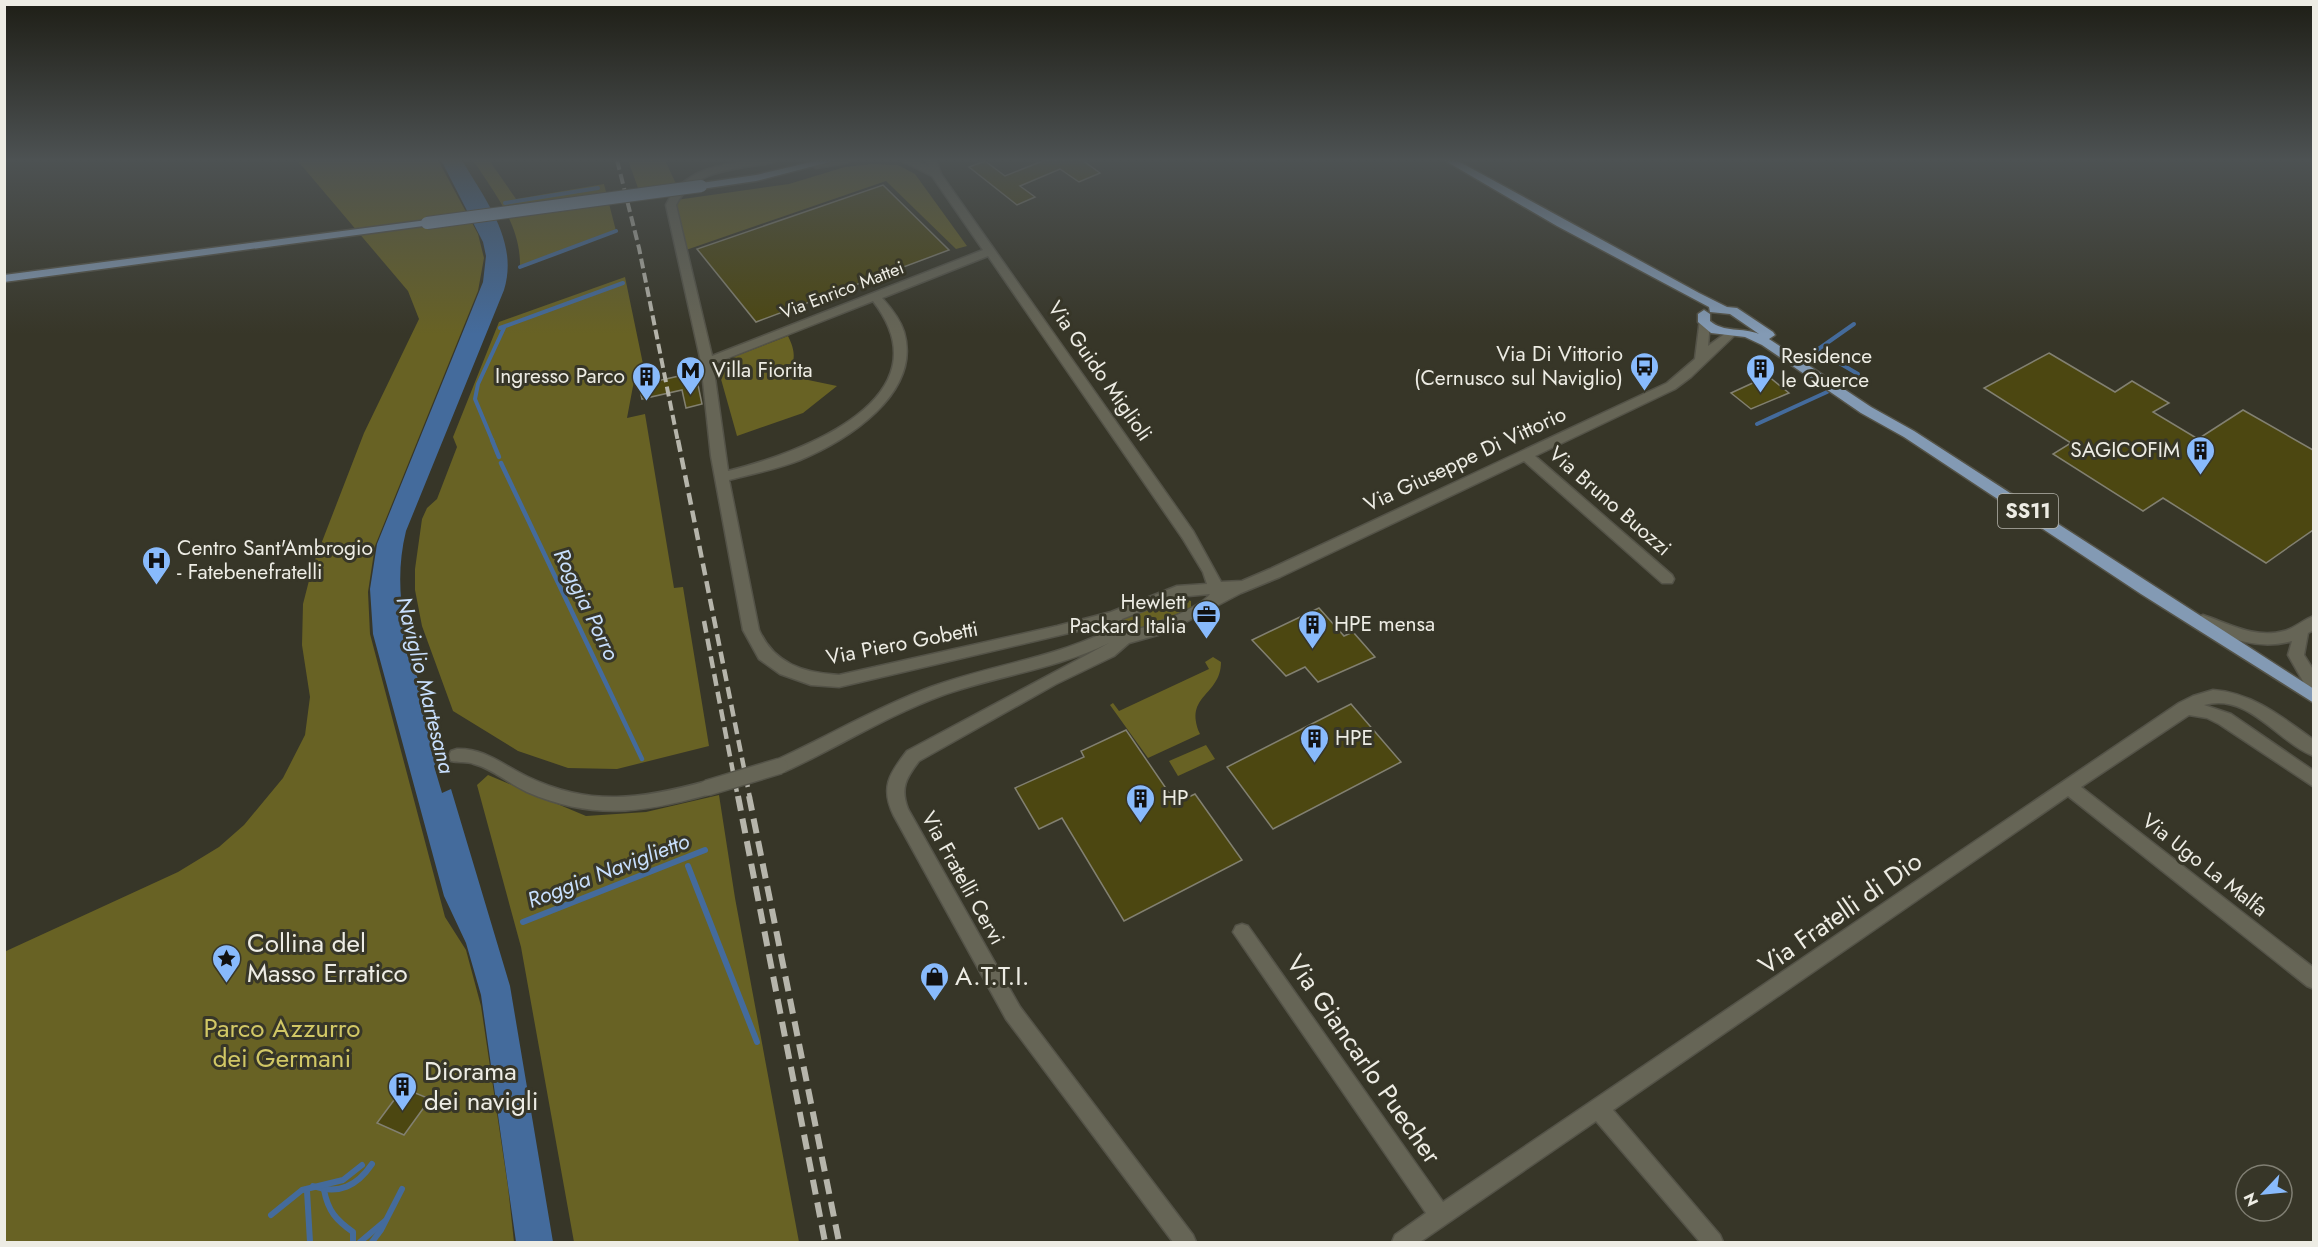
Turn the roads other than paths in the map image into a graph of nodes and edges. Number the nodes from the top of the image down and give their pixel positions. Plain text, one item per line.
1 (463, 218) edge
2 (673, 218) edge
3 (967, 218) edge
4 (1551, 218) edge
5 (1561, 224) junction
6 (990, 251) junction
7 (4, 279) edge
8 (875, 296) junction
9 (1723, 309) junction
10 (1704, 318) junction
11 (1744, 319) junction
12 (1735, 333) junction
13 (1699, 361) junction
14 (707, 362) junction
15 (1909, 434) junction
16 (1525, 454) junction
17 (723, 477) junction
18 (1667, 579) dead end
19 (2146, 590) junction
20 (1182, 591) junction
21 (1217, 593) junction
22 (1195, 612) junction
23 (2184, 612) junction
24 (2307, 627) edge
25 (1116, 629) junction
26 (2313, 686) edge
27 (2313, 697) edge
28 (2185, 708) junction
29 (2313, 709) edge
30 (2313, 748) edge
31 (457, 756) dead end
32 (2313, 780) edge
33 (2068, 786) junction
34 (1242, 932) dead end
35 (2313, 980) edge
36 (1599, 1109) junction
37 (1441, 1217) junction
38 (1186, 1242) edge
39 (1402, 1242) edge
40 (1713, 1242) edge

1 - 7 main road, bridge
2 - 14 street, Via Piero Gobetti
3 - 6 street, Via Guido Miglioli
4 - 5 main road, SS11
5 - 9 main road, SS11
5 - 10 main road, SS11
6 - 8 street, Via Enrico Mattei
6 - 21 street, Via Guido Miglioli
8 - 14 street, Via Enrico Mattei
8 - 17 street
9 - 10 main road
9 - 11 main road, SS11
10 - 12 main road, SS11
10 - 13 street
11 - 12 main road
11 - 15 main road, SS11
12 - 13 street, Via Giuseppe Di Vittorio
12 - 15 main road, SS11
13 - 16 street, Via Giuseppe Di Vittorio
14 - 17 street, Via Piero Gobetti
15 - 19 main road, SS11
16 - 18 street, Via Bruno Buozzi
16 - 21 street, Via Giuseppe Di Vittorio
17 - 25 street, Via Piero Gobetti
19 - 23 main road, SS11
19 - 29 main road, SS11
20 - 21 street, Via Giuseppe Di Vittorio
20 - 22 street
20 - 25 street, Via Giuseppe Di Vittorio
21 - 22 street, Via Giuseppe Di Vittorio
22 - 25 street, Via Giuseppe Di Vittorio
23 - 24 street
23 - 27 main road, SS11
24 - 26 street
25 - 31 street, bridge
25 - 38 street, Via Fratelli Cervi
28 - 30 street, Via Fratelli di Dio
28 - 32 street
28 - 33 street, Via Fratelli di Dio
33 - 35 street, Via Ugo La Malfa
33 - 36 street, Via Fratelli di Dio
34 - 37 street, Via Giancarlo Puecher
36 - 37 street, Via Fratelli di Dio
36 - 40 street
37 - 39 street, Via Fratelli di Dio

